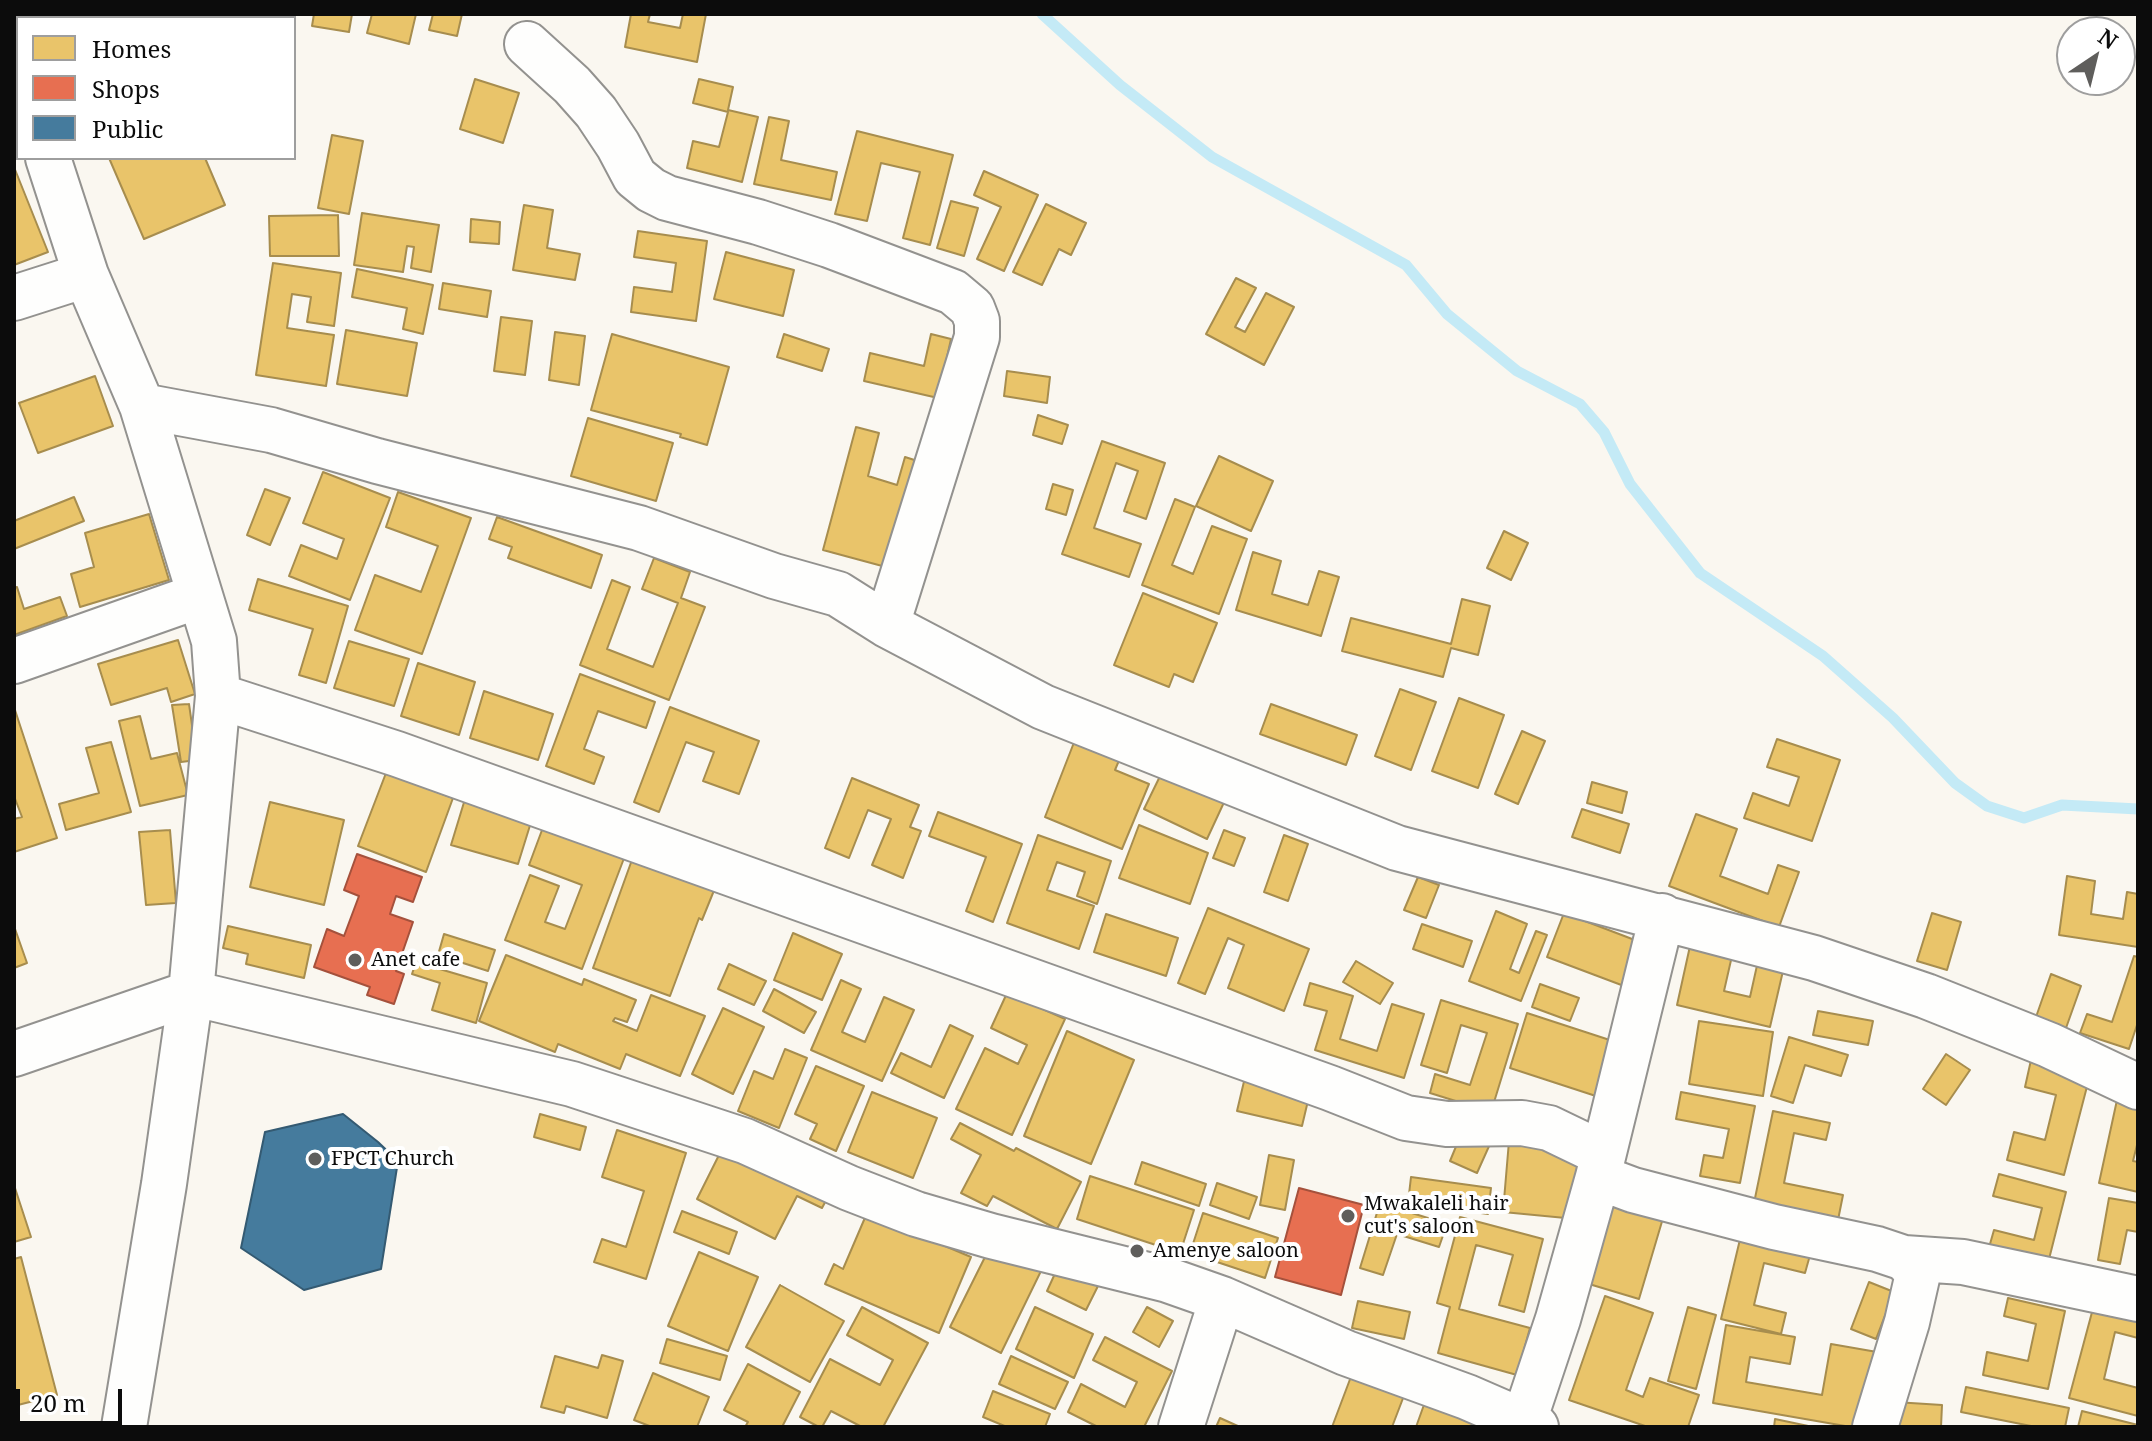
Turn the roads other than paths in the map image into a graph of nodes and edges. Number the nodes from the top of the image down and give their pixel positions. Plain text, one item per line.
1 (527, 44) dead end
2 (49, 160) edge
3 (86, 275) junction
4 (14, 298) edge
5 (142, 406) junction
6 (198, 596) junction
7 (887, 625) junction
8 (14, 661) edge
9 (218, 696) junction
10 (1662, 916) junction
11 (191, 993) junction
12 (14, 1054) edge
13 (2138, 1087) edge
14 (1600, 1165) junction
15 (1904, 1258) junction
16 (1222, 1299) junction
17 (2138, 1299) edge
18 (1530, 1424) edge
19 (124, 1427) edge
20 (1181, 1427) edge
21 (1875, 1427) edge

1 - 7 street
2 - 3 street
3 - 4 street
3 - 5 street
5 - 6 street
5 - 7 street
6 - 8 street
6 - 9 street
7 - 10 street
9 - 11 street
9 - 14 street
10 - 13 street
10 - 14 street
11 - 12 street
11 - 16 street
11 - 19 street
14 - 15 street
14 - 18 street
15 - 17 street
15 - 21 street
16 - 18 street
16 - 20 street

